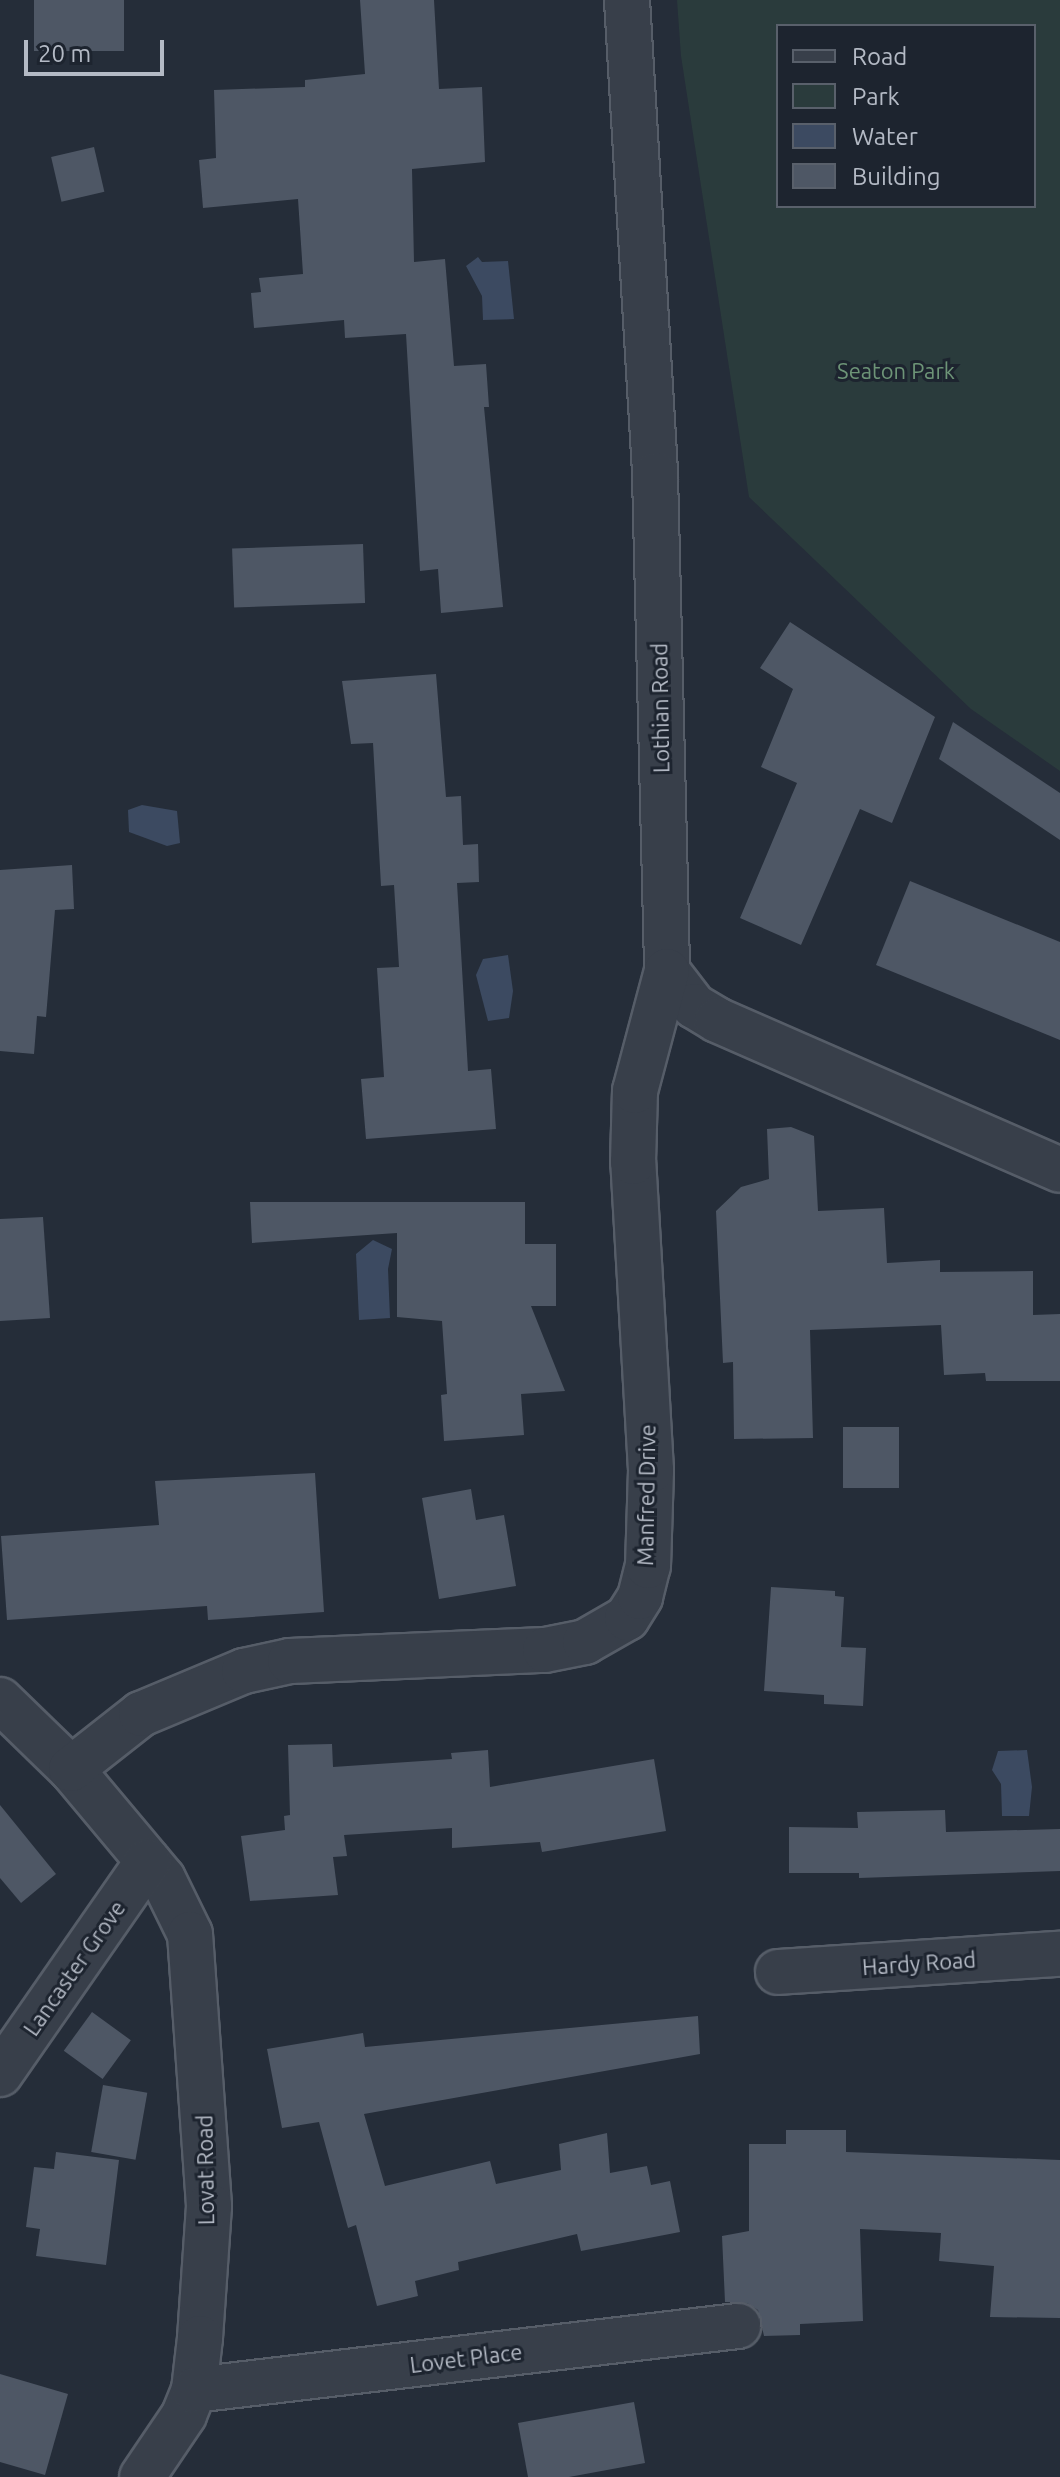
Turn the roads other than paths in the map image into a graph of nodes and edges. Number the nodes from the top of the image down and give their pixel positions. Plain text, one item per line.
1 (627, 0) edge
2 (667, 971) junction
3 (1060, 1170) edge
4 (0, 1700) edge
5 (71, 1769) junction
6 (148, 1861) junction
7 (1060, 1954) edge
8 (778, 1972) dead end
9 (0, 2074) edge
10 (738, 2326) dead end
11 (194, 2390) junction
12 (142, 2477) edge

1 - 2 street, Lothian Road
2 - 3 street
2 - 5 street, Manfred Drive
4 - 5 street
5 - 6 street
6 - 9 street, Lancaster Grove
6 - 11 street, Lovat Road
7 - 8 street, Hardy Road
10 - 11 street, Lovet Place
11 - 12 street, Lovat Road

